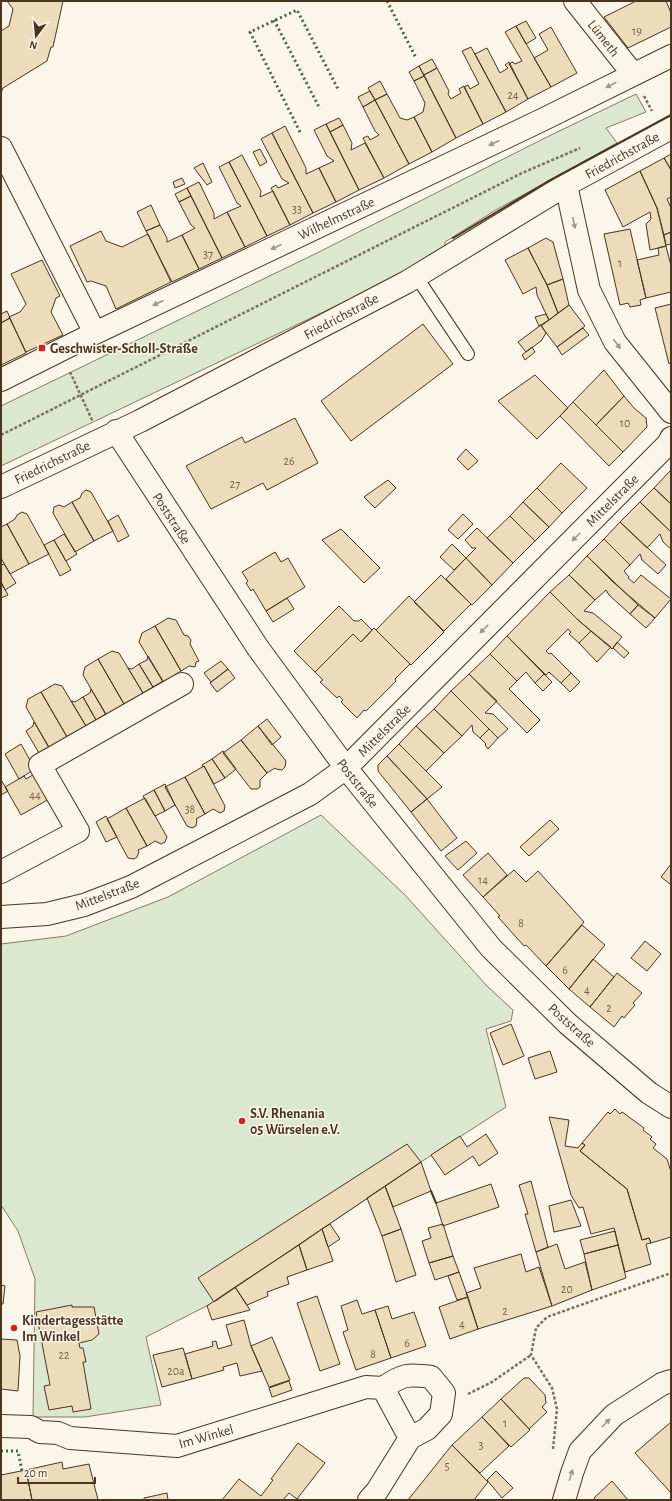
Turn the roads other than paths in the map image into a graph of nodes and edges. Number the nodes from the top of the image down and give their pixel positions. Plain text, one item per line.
1 (575, 1) edge
2 (671, 56) edge
3 (633, 74) junction
4 (671, 128) edge
5 (1, 148) edge
6 (566, 185) junction
7 (416, 276) junction
8 (95, 333) junction
9 (468, 354) dead end
10 (1, 380) edge
11 (671, 412) edge
12 (116, 431) junction
13 (671, 438) edge
14 (1, 487) edge
15 (182, 684) dead end
16 (346, 768) junction
17 (1, 872) edge
18 (1, 917) edge
19 (671, 1107) edge
20 (671, 1381) edge
21 (383, 1388) junction
22 (1, 1426) edge
23 (410, 1438) junction
24 (369, 1500) edge
25 (564, 1500) edge

1 - 3 street, Lümeth
2 - 3 street, Wilhelmstraße
3 -> 8 street, Wilhelmstraße
4 - 6 street, Friedrichstraße
5 - 8 street
6 - 7 street, Friedrichstraße
6 -> 11 street
7 - 9 lane
7 - 12 street, Friedrichstraße
8 - 10 street, Wilhelmstraße
12 - 14 street, Friedrichstraße
12 - 16 street, Poststraße
13 -> 16 street, Mittelstraße
15 - 17 street
16 - 18 street, Mittelstraße
16 - 19 street, Poststraße
25 -> 20 street
21 - 22 street, Im Winkel
21 - 23 street
21 - 23 street
23 - 24 street

